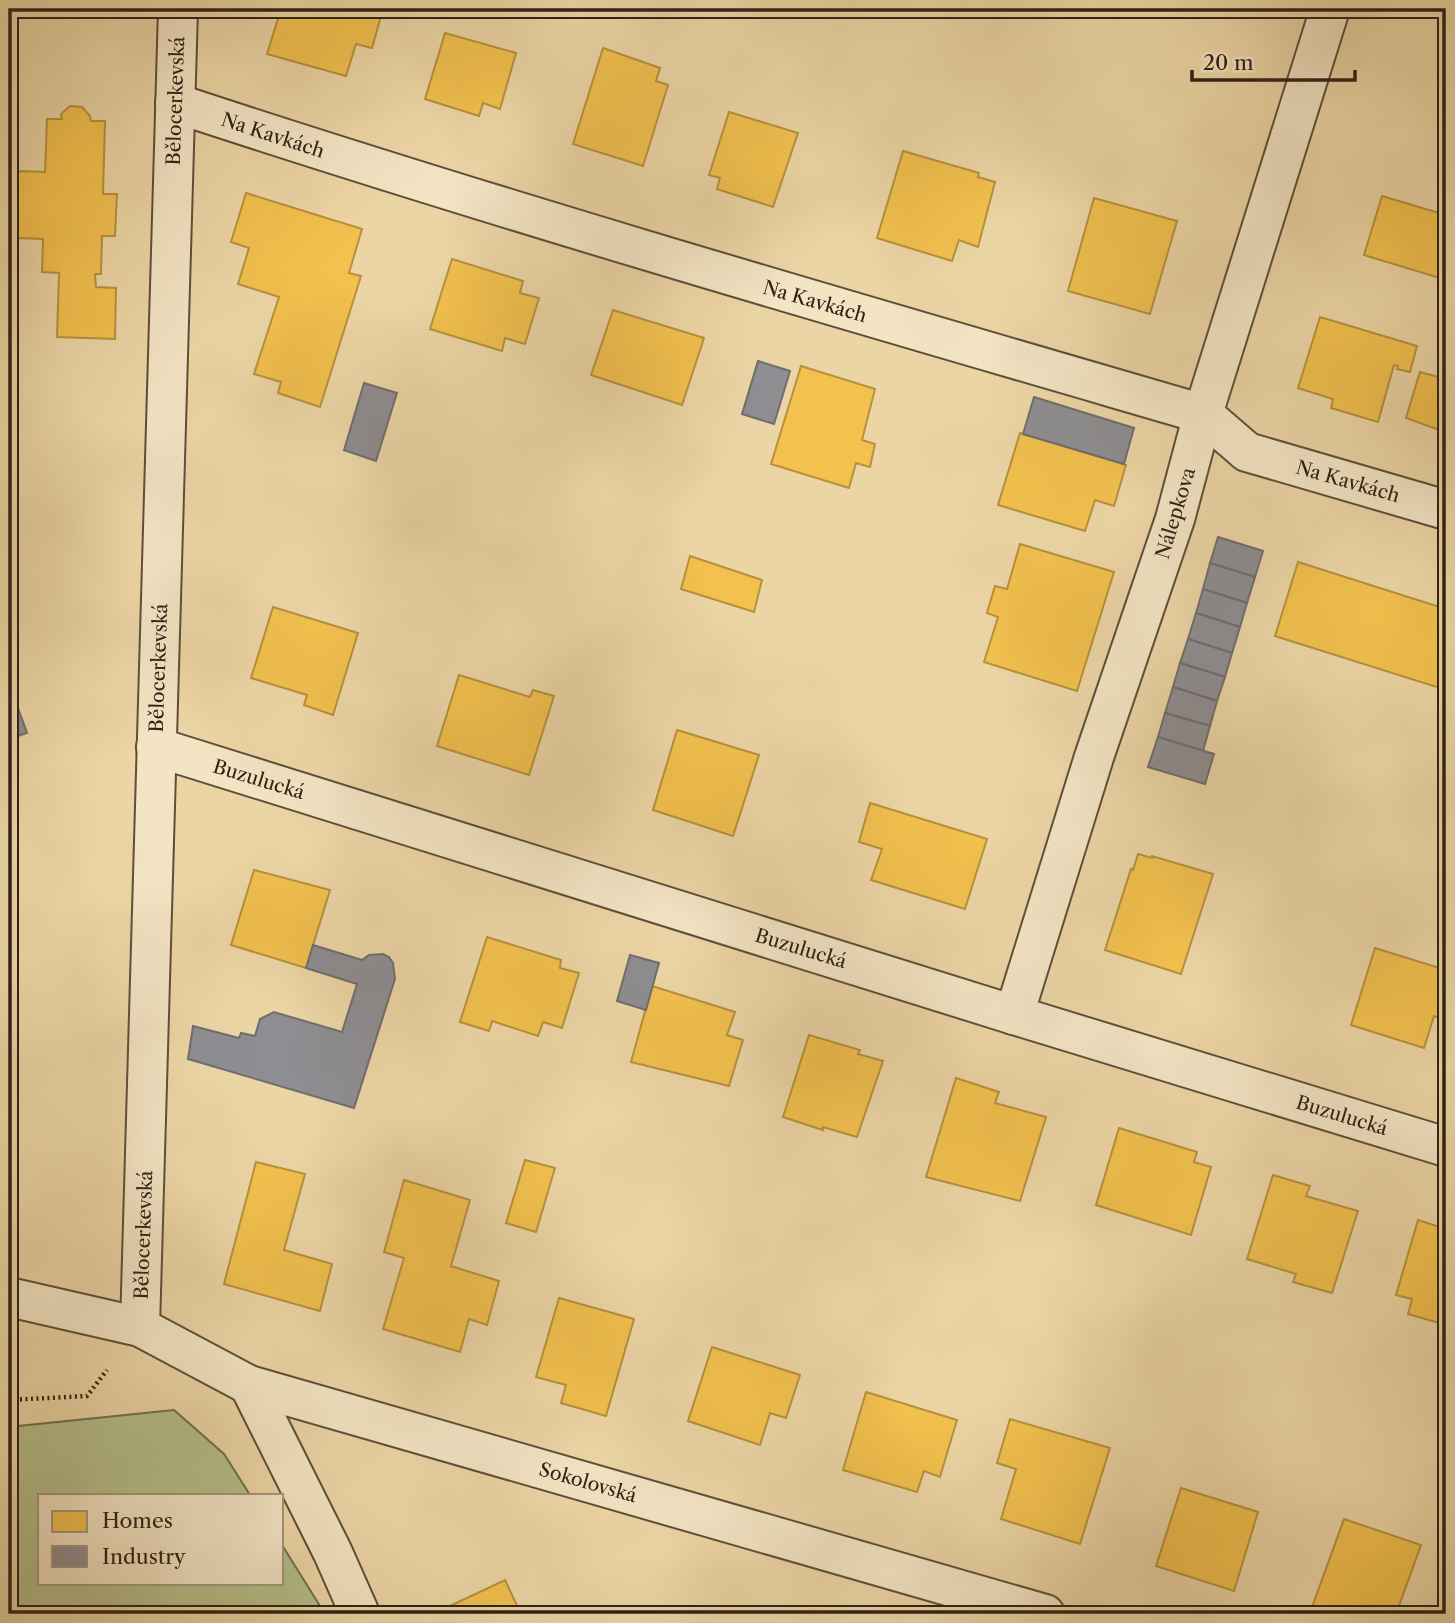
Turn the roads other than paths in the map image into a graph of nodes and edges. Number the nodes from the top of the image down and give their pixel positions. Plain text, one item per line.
1 (178, 9) edge
2 (1330, 9) edge
3 (175, 103) junction
4 (1203, 414) junction
5 (1446, 510) edge
6 (156, 747) junction
7 (1014, 1015) junction
8 (1446, 1147) edge
9 (9, 1297) edge
10 (140, 1327) junction
11 (249, 1385) junction
12 (360, 1614) edge
13 (1045, 1614) edge

1 - 3 street, Bělocerkevská
2 - 4 street, Nálepkova
3 - 4 street, Na Kavkách
3 - 6 street, Bělocerkevská
4 - 5 street, Na Kavkách
4 - 7 street, Nálepkova
6 - 7 street, Buzulucká
6 - 10 street, Bělocerkevská
7 - 8 street, Buzulucká
9 - 10 street, Sokolovská
10 - 11 street, Sokolovská
11 - 12 street
11 - 13 street, Sokolovská

